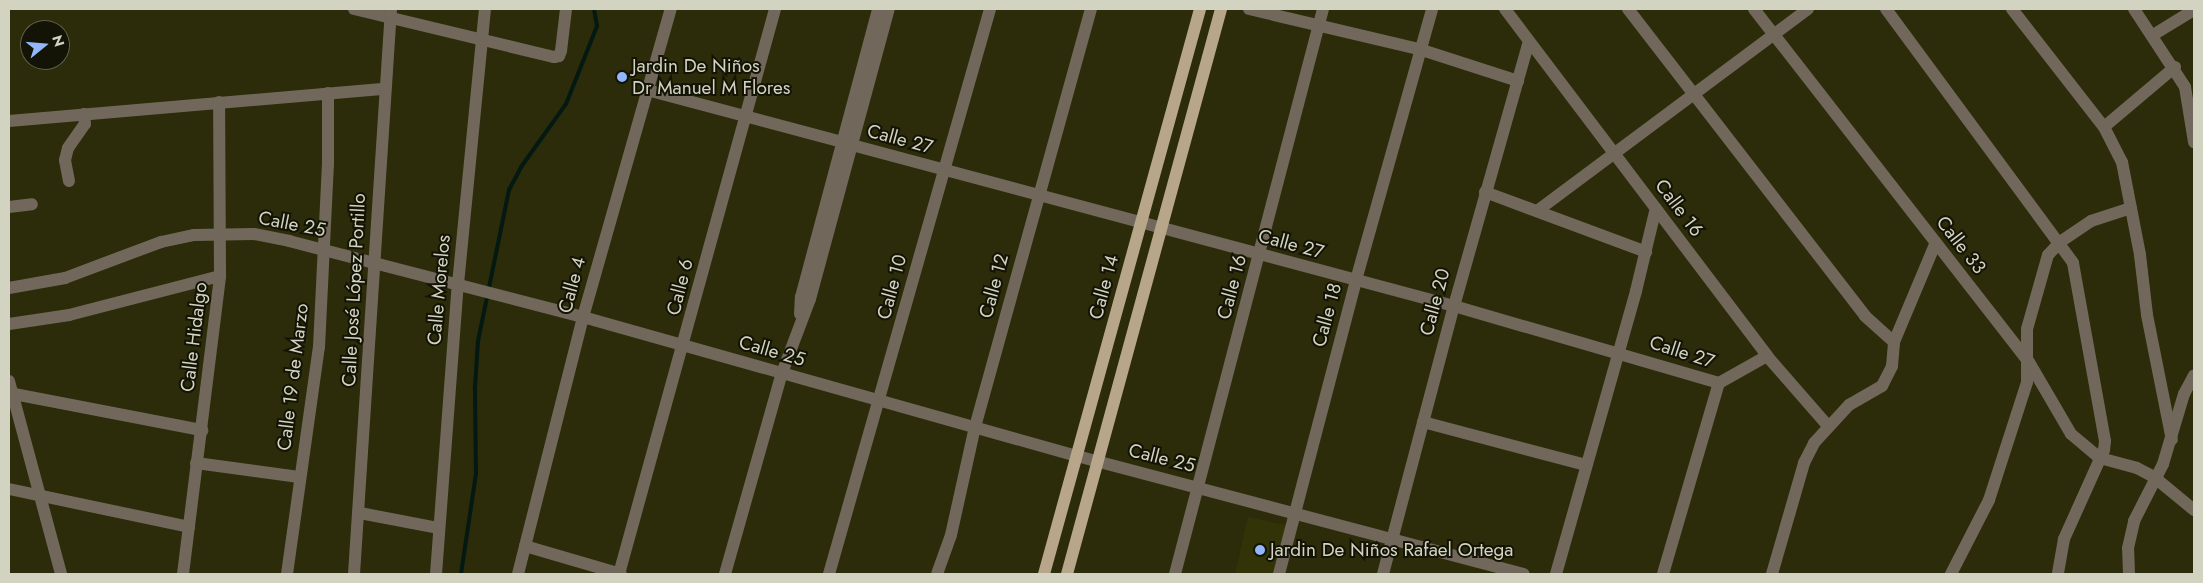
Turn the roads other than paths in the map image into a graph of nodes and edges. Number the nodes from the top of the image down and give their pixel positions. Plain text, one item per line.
1 (354, 9) edge
2 (485, 9) edge
3 (566, 9) edge
4 (670, 9) edge
5 (775, 9) edge
6 (878, 9) edge
7 (889, 9) edge
8 (990, 9) edge
9 (1091, 9) edge
10 (1200, 9) edge
11 (1221, 9) edge
12 (1249, 9) edge
13 (1323, 9) edge
14 (1432, 9) edge
15 (1505, 9) edge
16 (1628, 9) edge
17 (1754, 9) edge
18 (1808, 9) edge
19 (1886, 9) edge
20 (2012, 9) edge
21 (2134, 9) edge
22 (2194, 10) edge
23 (391, 14) edge
24 (1318, 25) junction
25 (1773, 33) junction
26 (2153, 35) junction
27 (482, 41) junction
28 (1529, 41) junction
29 (1422, 50) junction
30 (2175, 67) junction
31 (1518, 81) junction
32 (385, 89) junction
33 (647, 90) junction
34 (328, 93) junction
35 (1693, 96) junction
36 (219, 102) junction
37 (84, 114) junction
38 (743, 116) junction
39 (9, 121) edge
40 (2104, 127) junction
41 (2194, 142) edge
42 (847, 144) junction
43 (1614, 154) junction
44 (944, 170) junction
45 (69, 181) dead end
46 (1485, 192) junction
47 (1037, 196) junction
48 (32, 204) dead end
49 (9, 207) edge
50 (1656, 208) junction
51 (2131, 208) junction
52 (1537, 211) junction
53 (1141, 224) junction
54 (1161, 229) junction
55 (220, 234) junction
56 (1936, 242) junction
57 (2060, 242) junction
58 (324, 249) junction
59 (1646, 252) junction
60 (1260, 256) junction
61 (374, 262) junction
62 (220, 276) junction
63 (1356, 280) junction
64 (458, 284) junction
65 (9, 288) edge
66 (1454, 306) junction
67 (583, 317) junction
68 (9, 324) edge
69 (1894, 342) junction
70 (684, 345) junction
71 (1619, 352) junction
72 (1767, 356) junction
73 (2029, 362) junction
74 (782, 373) junction
75 (2194, 375) edge
76 (1719, 384) junction
77 (10, 389) edge
78 (880, 400) junction
79 (1423, 422) junction
80 (1828, 426) junction
81 (975, 427) junction
82 (202, 430) junction
83 (2172, 440) junction
84 (1078, 456) junction
85 (2100, 458) junction
86 (1097, 460) junction
87 (196, 463) junction
88 (1586, 465) junction
89 (299, 477) junction
90 (2154, 477) junction
91 (1198, 487) junction
92 (9, 489) edge
93 (38, 497) junction
94 (2194, 510) edge
95 (1295, 511) junction
96 (360, 513) junction
97 (189, 527) junction
98 (438, 528) junction
99 (1393, 539) junction
100 (525, 546) junction
101 (61, 574) edge
102 (183, 574) edge
103 (287, 574) edge
104 (354, 574) edge
105 (436, 574) edge
106 (518, 574) edge
107 (620, 574) edge
108 (725, 574) edge
109 (829, 574) edge
110 (937, 574) edge
111 (1044, 574) edge
112 (1067, 574) edge
113 (1175, 574) edge
114 (1280, 574) edge
115 (1383, 574) edge
116 (1524, 574) edge
117 (1556, 574) edge
118 (1663, 574) edge
119 (1772, 574) edge
120 (1951, 574) edge
121 (2058, 574) edge
122 (2129, 574) edge

1 - 23 street
2 - 27 street, Calle Morelos
3 - 27 street
4 - 33 street, Calle 4
5 - 38 street, Calle 6
6 - 42 street
7 - 42 street
8 - 44 street, Calle 10
9 - 47 street, Calle 12
10 - 53 main road, Calle 14
11 - 54 main road, Calle 14
12 - 24 street
13 - 24 street, Calle 16
14 - 29 street, Calle 18
15 - 28 street, Calle 16
16 - 35 street
17 - 25 street, Calle 33
18 - 25 street
19 - 57 street
20 - 40 street
21 - 26 street
22 - 26 street
23 - 27 street
23 - 32 street, Calle José López Portillo
24 - 29 street
24 - 60 street, Calle 16
25 - 35 street
25 - 56 street, Calle 33
26 - 30 street
27 - 64 street, Calle Morelos
28 - 31 street, Calle 20
28 - 43 street, Calle 16
29 - 31 street
29 - 63 street, Calle 18
30 - 40 street
30 - 41 street
31 - 46 street, Calle 20
32 - 34 street
32 - 61 street, Calle José López Portillo
33 - 38 street, Calle 27
33 - 67 street, Calle 4
34 - 36 street
34 - 58 street, Calle 19 de Marzo
35 - 43 street
35 - 69 street
36 - 37 street
36 - 55 street, Calle Hidalgo
37 - 39 street
37 - 45 street
38 - 42 street, Calle 27
38 - 70 street, Calle 6
40 - 51 street
42 - 44 street, Calle 27
42 - 74 street
43 - 50 street, Calle 16
43 - 52 street
44 - 47 street, Calle 27
44 - 78 street, Calle 10
46 - 52 street
46 - 66 street, Calle 20
47 - 53 street, Calle 27
47 - 81 street, Calle 12
48 - 49 street
50 - 59 street
50 - 72 street, Calle 16
51 - 57 street
51 - 83 street
52 - 59 street
53 - 54 street, Calle 27
53 - 84 main road, Calle 14
54 - 60 street, Calle 27
54 - 86 main road, Calle 14
55 - 58 street, Calle 25
55 - 62 street, Calle Hidalgo
55 - 65 street, Calle 25
56 - 69 street
56 - 73 street, Calle 33
57 - 73 street
57 - 85 street
58 - 61 street, Calle 25
58 - 89 street, Calle 19 de Marzo
59 - 71 street
60 - 63 street, Calle 27
60 - 91 street, Calle 16
61 - 64 street, Calle 25
61 - 96 street, Calle José López Portillo
62 - 68 street
62 - 82 street, Calle Hidalgo
63 - 66 street, Calle 27
63 - 95 street, Calle 18
64 - 67 street, Calle 25
64 - 98 street, Calle Morelos
66 - 71 street, Calle 27
66 - 79 street, Calle 20
67 - 70 street, Calle 25
67 - 100 street, Calle 4
69 - 80 street
70 - 74 street, Calle 25
70 - 107 street, Calle 6
71 - 76 street, Calle 27
71 - 88 street
72 - 76 street
72 - 80 street, Calle 16
73 - 85 street, Calle 33
73 - 120 street
74 - 78 street, Calle 25
74 - 108 street
75 - 83 street
76 - 118 street
77 - 82 street
77 - 93 street
78 - 81 street, Calle 25
78 - 109 street, Calle 10
79 - 88 street
79 - 99 street, Calle 20
80 - 119 street
81 - 84 street, Calle 25
81 - 110 street, Calle 12
82 - 87 street, Calle Hidalgo
83 - 90 street
84 - 86 street, Calle 25
84 - 111 main road, Calle 14
85 - 90 street, Calle 33
85 - 121 street
86 - 91 street, Calle 25
86 - 112 main road, Calle 14
87 - 89 street
87 - 97 street, Calle Hidalgo
88 - 117 street
89 - 103 street, Calle 19 de Marzo
90 - 94 street, Calle 33
90 - 122 street
91 - 95 street, Calle 25
91 - 113 street, Calle 16
92 - 93 street
93 - 97 street
93 - 101 street
95 - 99 street, Calle 25
95 - 114 street, Calle 18
96 - 98 street
96 - 104 street, Calle José López Portillo
97 - 102 street, Calle Hidalgo
98 - 105 street, Calle Morelos
99 - 115 street, Calle 20
99 - 116 street, Calle 25
100 - 106 street, Calle 4
100 - 107 street

